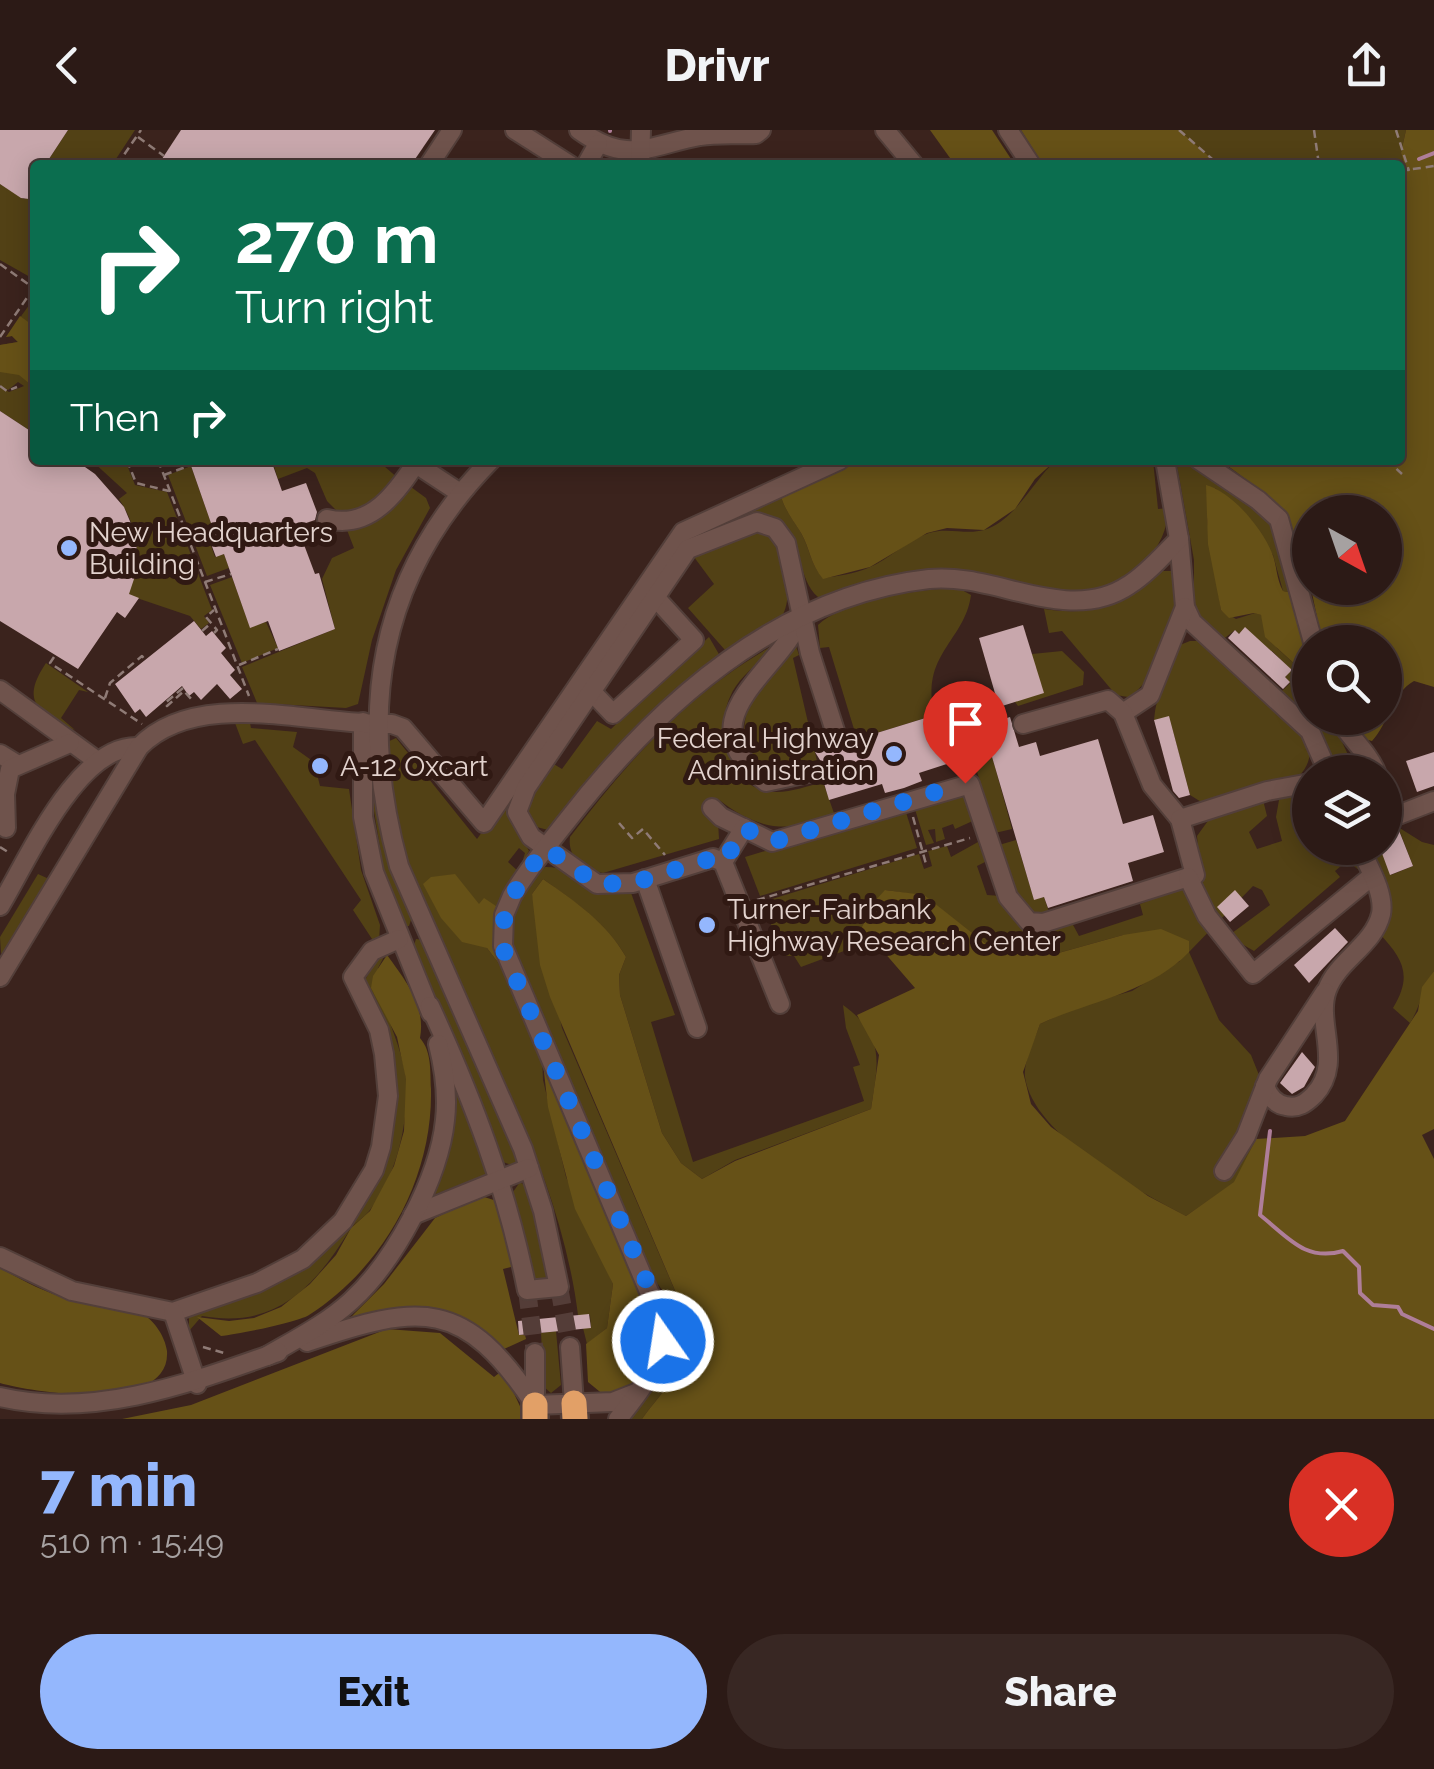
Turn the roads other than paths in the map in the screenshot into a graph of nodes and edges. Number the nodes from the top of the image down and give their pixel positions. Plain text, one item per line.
1 (452, 130) edge
2 (515, 130) edge
3 (579, 130) edge
4 (641, 130) edge
5 (761, 130) edge
6 (885, 130) edge
7 (1008, 130) edge
8 (598, 144) junction
9 (640, 158) edge
10 (432, 160) edge
11 (562, 160) edge
12 (589, 160) edge
13 (910, 160) edge
14 (1027, 160) edge
15 (412, 465) edge
16 (420, 465) edge
17 (486, 465) edge
18 (829, 465) edge
19 (1166, 465) edge
20 (1206, 465) edge
21 (767, 492) junction
22 (460, 493) junction
23 (327, 519) dead end
24 (782, 537) junction
25 (1179, 539) junction
26 (654, 597) junction
27 (1185, 607) junction
28 (803, 616) junction
29 (1308, 625) edge
30 (0, 690) edge
31 (593, 693) junction
32 (1124, 713) junction
33 (370, 723) junction
34 (1023, 724) dead end
35 (836, 734) dead end
36 (1348, 735) edge
37 (70, 743) junction
38 (139, 747) junction
39 (0, 754) edge
40 (1321, 755) edge
41 (1366, 755) edge
42 (96, 760) junction
43 (18, 765) junction
44 (813, 772) dead end
45 (1292, 786) edge
46 (106, 801) junction
47 (1434, 802) edge
48 (712, 808) dead end
49 (1402, 813) edge
50 (1180, 819) junction
51 (744, 828) junction
52 (3, 837) edge
53 (546, 848) junction
54 (724, 862) junction
55 (1367, 865) edge
56 (1372, 876) junction
57 (1188, 877) junction
58 (645, 879) junction
59 (0, 906) edge
60 (399, 938) junction
61 (0, 977) edge
62 (1326, 992) junction
63 (780, 1004) dead end
64 (430, 1006) junction
65 (697, 1028) dead end
66 (1266, 1086) junction
67 (529, 1168) junction
68 (1224, 1171) dead end
69 (501, 1178) junction
70 (413, 1214) junction
71 (0, 1256) edge
72 (173, 1312) junction
73 (570, 1348) tunnel mouth
74 (535, 1354) tunnel mouth
75 (267, 1356) junction
76 (197, 1384) junction
77 (640, 1390) junction
78 (0, 1397) edge
79 (574, 1411) edge
80 (535, 1412) edge
81 (618, 1419) edge

1 - 10 street
2 - 11 street
3 - 8 street
4 - 9 street
5 - 9 street
6 - 13 street
7 - 14 street
8 - 9 street
8 - 12 street
15 - 23 street
16 - 22 street
17 - 22 street
18 - 21 street
19 - 25 street
20 - 29 street
21 - 24 street
21 - 33 street
22 - 33 street
24 - 26 street
24 - 28 street
25 - 27 street
25 - 28 street
26 - 31 street
26 - 31 street
27 - 32 street
27 - 40 street
28 - 35 street
28 - 44 street
28 - 53 street
30 - 37 street
31 - 53 street
32 - 34 street
32 - 50 street
33 - 38 street
33 - 60 street
33 - 67 street
36 - 41 street
37 - 42 street
37 - 43 street
38 - 42 street
38 - 46 street
39 - 43 street
42 - 46 street
42 - 59 street
43 - 52 street
45 - 50 street
46 - 61 street
47 - 49 street
48 - 51 street
50 - 57 street
51 - 54 street
51 - 57 street
53 - 58 street
53 - 77 street
54 - 58 street
54 - 63 street
55 - 56 street
56 - 57 street
56 - 62 street
58 - 65 street
60 - 64 street
60 - 72 street
62 - 66 street
62 - 66 street
64 - 69 street
64 - 70 street
66 - 68 street
67 - 69 street
67 - 69 street
69 - 70 street
70 - 75 street
71 - 72 street
72 - 76 street
73 - 79 street
74 - 80 street
75 - 76 street
75 - 80 street
76 - 78 street
77 - 79 street
77 - 81 street
79 - 80 street

